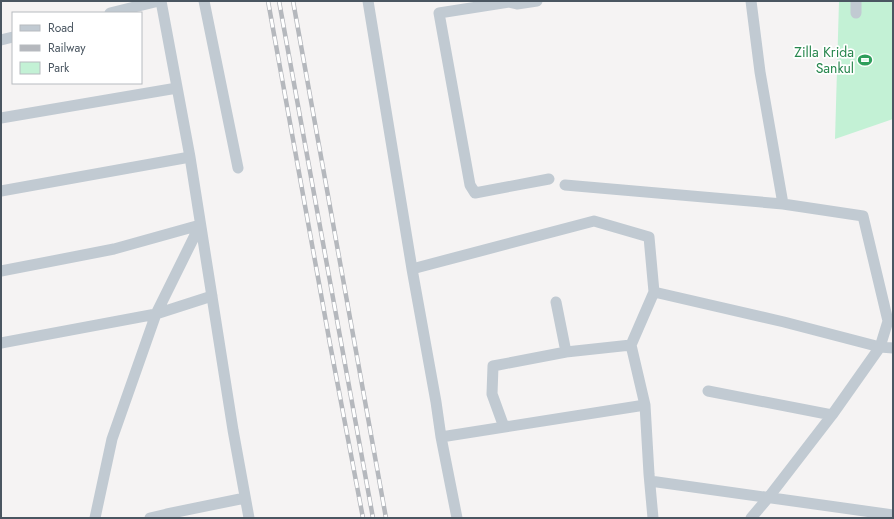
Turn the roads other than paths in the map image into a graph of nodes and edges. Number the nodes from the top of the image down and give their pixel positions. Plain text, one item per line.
1 (160, 1) edge
2 (204, 1) edge
3 (368, 1) edge
4 (537, 1) edge
5 (751, 1) edge
6 (856, 1) edge
7 (114, 12) edge
8 (856, 13) dead end
9 (12, 37) edge
10 (1, 40) edge
11 (177, 88) junction
12 (1, 118) edge
13 (190, 157) junction
14 (238, 168) dead end
15 (549, 179) dead end
16 (565, 185) dead end
17 (1, 191) edge
18 (784, 204) junction
19 (200, 225) junction
20 (412, 269) junction
21 (1, 272) edge
22 (654, 292) junction
23 (212, 296) junction
24 (556, 302) dead end
25 (156, 314) junction
26 (1, 343) edge
27 (631, 345) junction
28 (880, 346) junction
29 (893, 348) edge
30 (566, 352) junction
31 (708, 391) dead end
32 (645, 405) junction
33 (832, 415) junction
34 (504, 427) junction
35 (441, 437) junction
36 (650, 481) junction
37 (245, 498) junction
38 (768, 498) junction
39 (893, 515) edge
40 (168, 516) edge
41 (95, 518) edge
42 (150, 518) edge
43 (249, 518) edge
44 (457, 518) edge
45 (654, 518) edge
46 (751, 518) edge

1 - 7 street
1 - 11 street
2 - 14 street
3 - 20 street
4 - 15 street
5 - 18 street
6 - 8 street
9 - 10 street
11 - 12 street
11 - 13 street
13 - 17 street
13 - 19 street
16 - 18 street
18 - 28 street
19 - 21 street
19 - 23 street
19 - 25 street
20 - 22 street
20 - 35 street
22 - 27 street
22 - 28 street
23 - 25 street
23 - 37 street
24 - 30 street
25 - 26 street
25 - 41 street
27 - 30 street
27 - 32 street
28 - 29 street
28 - 33 street
30 - 34 street
31 - 33 street
32 - 34 street
32 - 36 street
33 - 38 street
34 - 35 street
35 - 44 street
36 - 38 street
36 - 45 street
37 - 40 street
37 - 43 street
38 - 39 street
38 - 46 street
40 - 42 street

